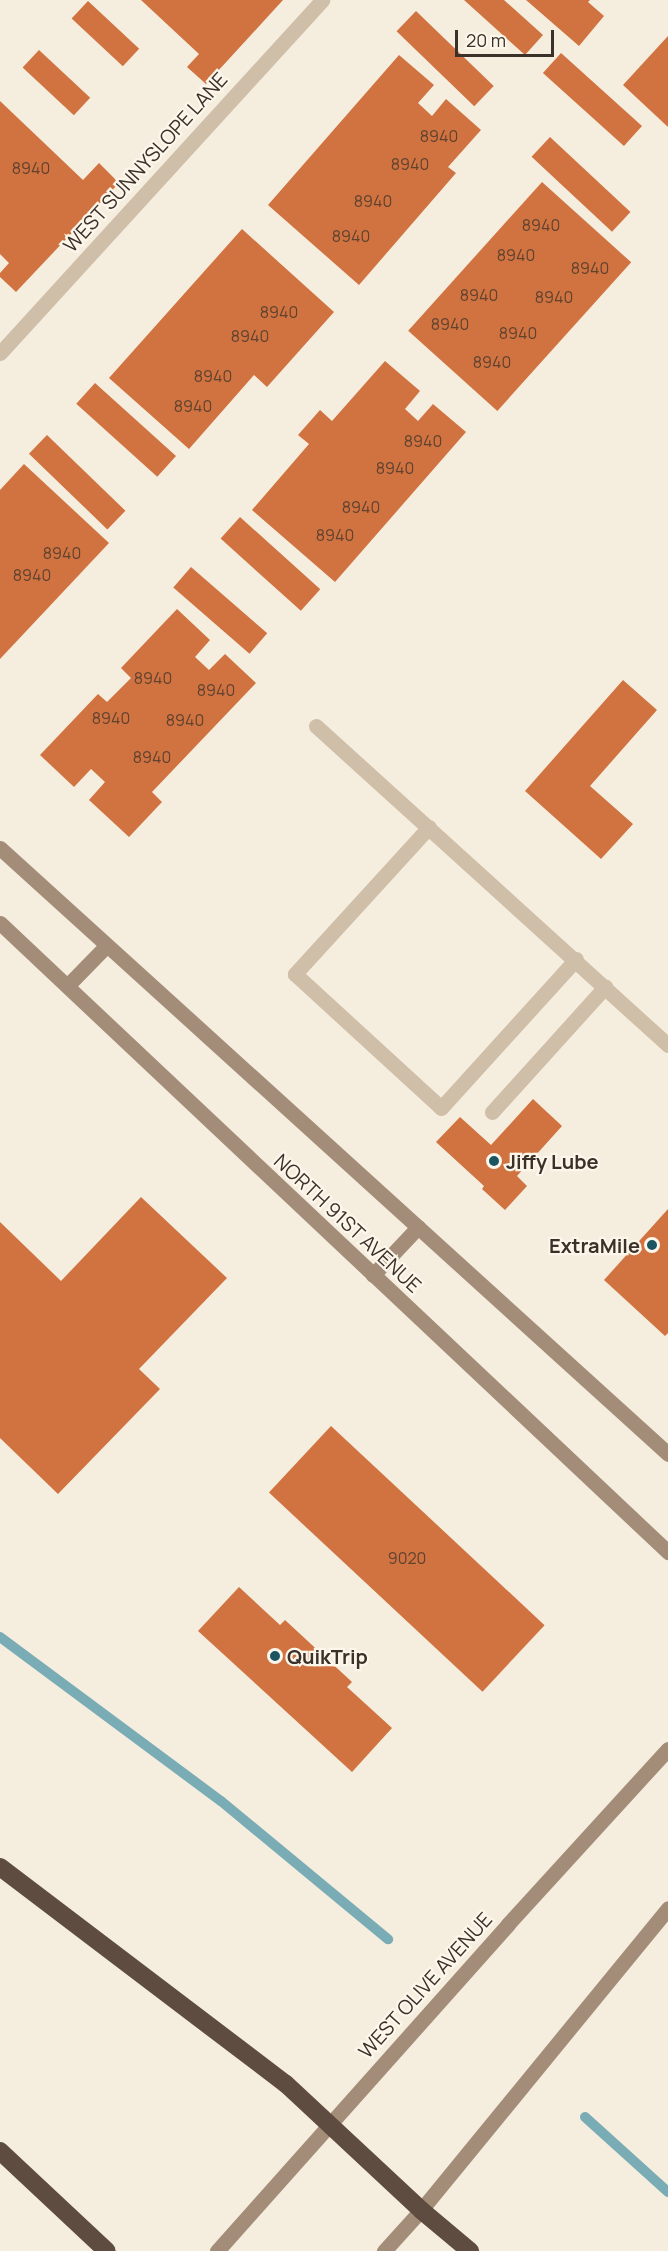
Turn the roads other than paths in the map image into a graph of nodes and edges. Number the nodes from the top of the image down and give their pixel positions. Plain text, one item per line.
1 (322, 0) edge
2 (0, 353) edge
3 (316, 726) dead end
4 (429, 827) junction
5 (0, 848) edge
6 (0, 923) edge
7 (106, 946) junction
8 (576, 959) junction
9 (67, 986) junction
10 (605, 987) junction
11 (668, 1045) edge
12 (492, 1112) dead end
13 (418, 1227) junction
14 (373, 1275) junction
15 (668, 1454) edge
16 (668, 1552) edge
17 (668, 1749) edge
18 (0, 1867) edge
19 (668, 1908) edge
20 (329, 2124) junction
21 (0, 2151) edge
22 (421, 2210) junction
23 (107, 2251) edge
24 (217, 2251) edge
25 (384, 2251) edge
26 (470, 2251) edge

1 - 2 street, WEST SUNNYSLOPE LANE
3 - 4 street
4 - 8 street
4 - 8 street
5 - 7 main road
6 - 9 main road, NORTH 91ST AVENUE
7 - 9 main road
7 - 13 main road
8 - 10 street
9 - 14 main road, NORTH 91ST AVENUE
10 - 11 street
10 - 12 street
13 - 14 main road
13 - 15 main road
14 - 16 main road, NORTH 91ST AVENUE
17 - 20 main road, WEST OLIVE AVENUE
18 - 20 highway
19 - 22 main road
20 - 22 highway
20 - 24 main road, WEST OLIVE AVENUE
21 - 23 highway
22 - 25 main road
22 - 26 highway

